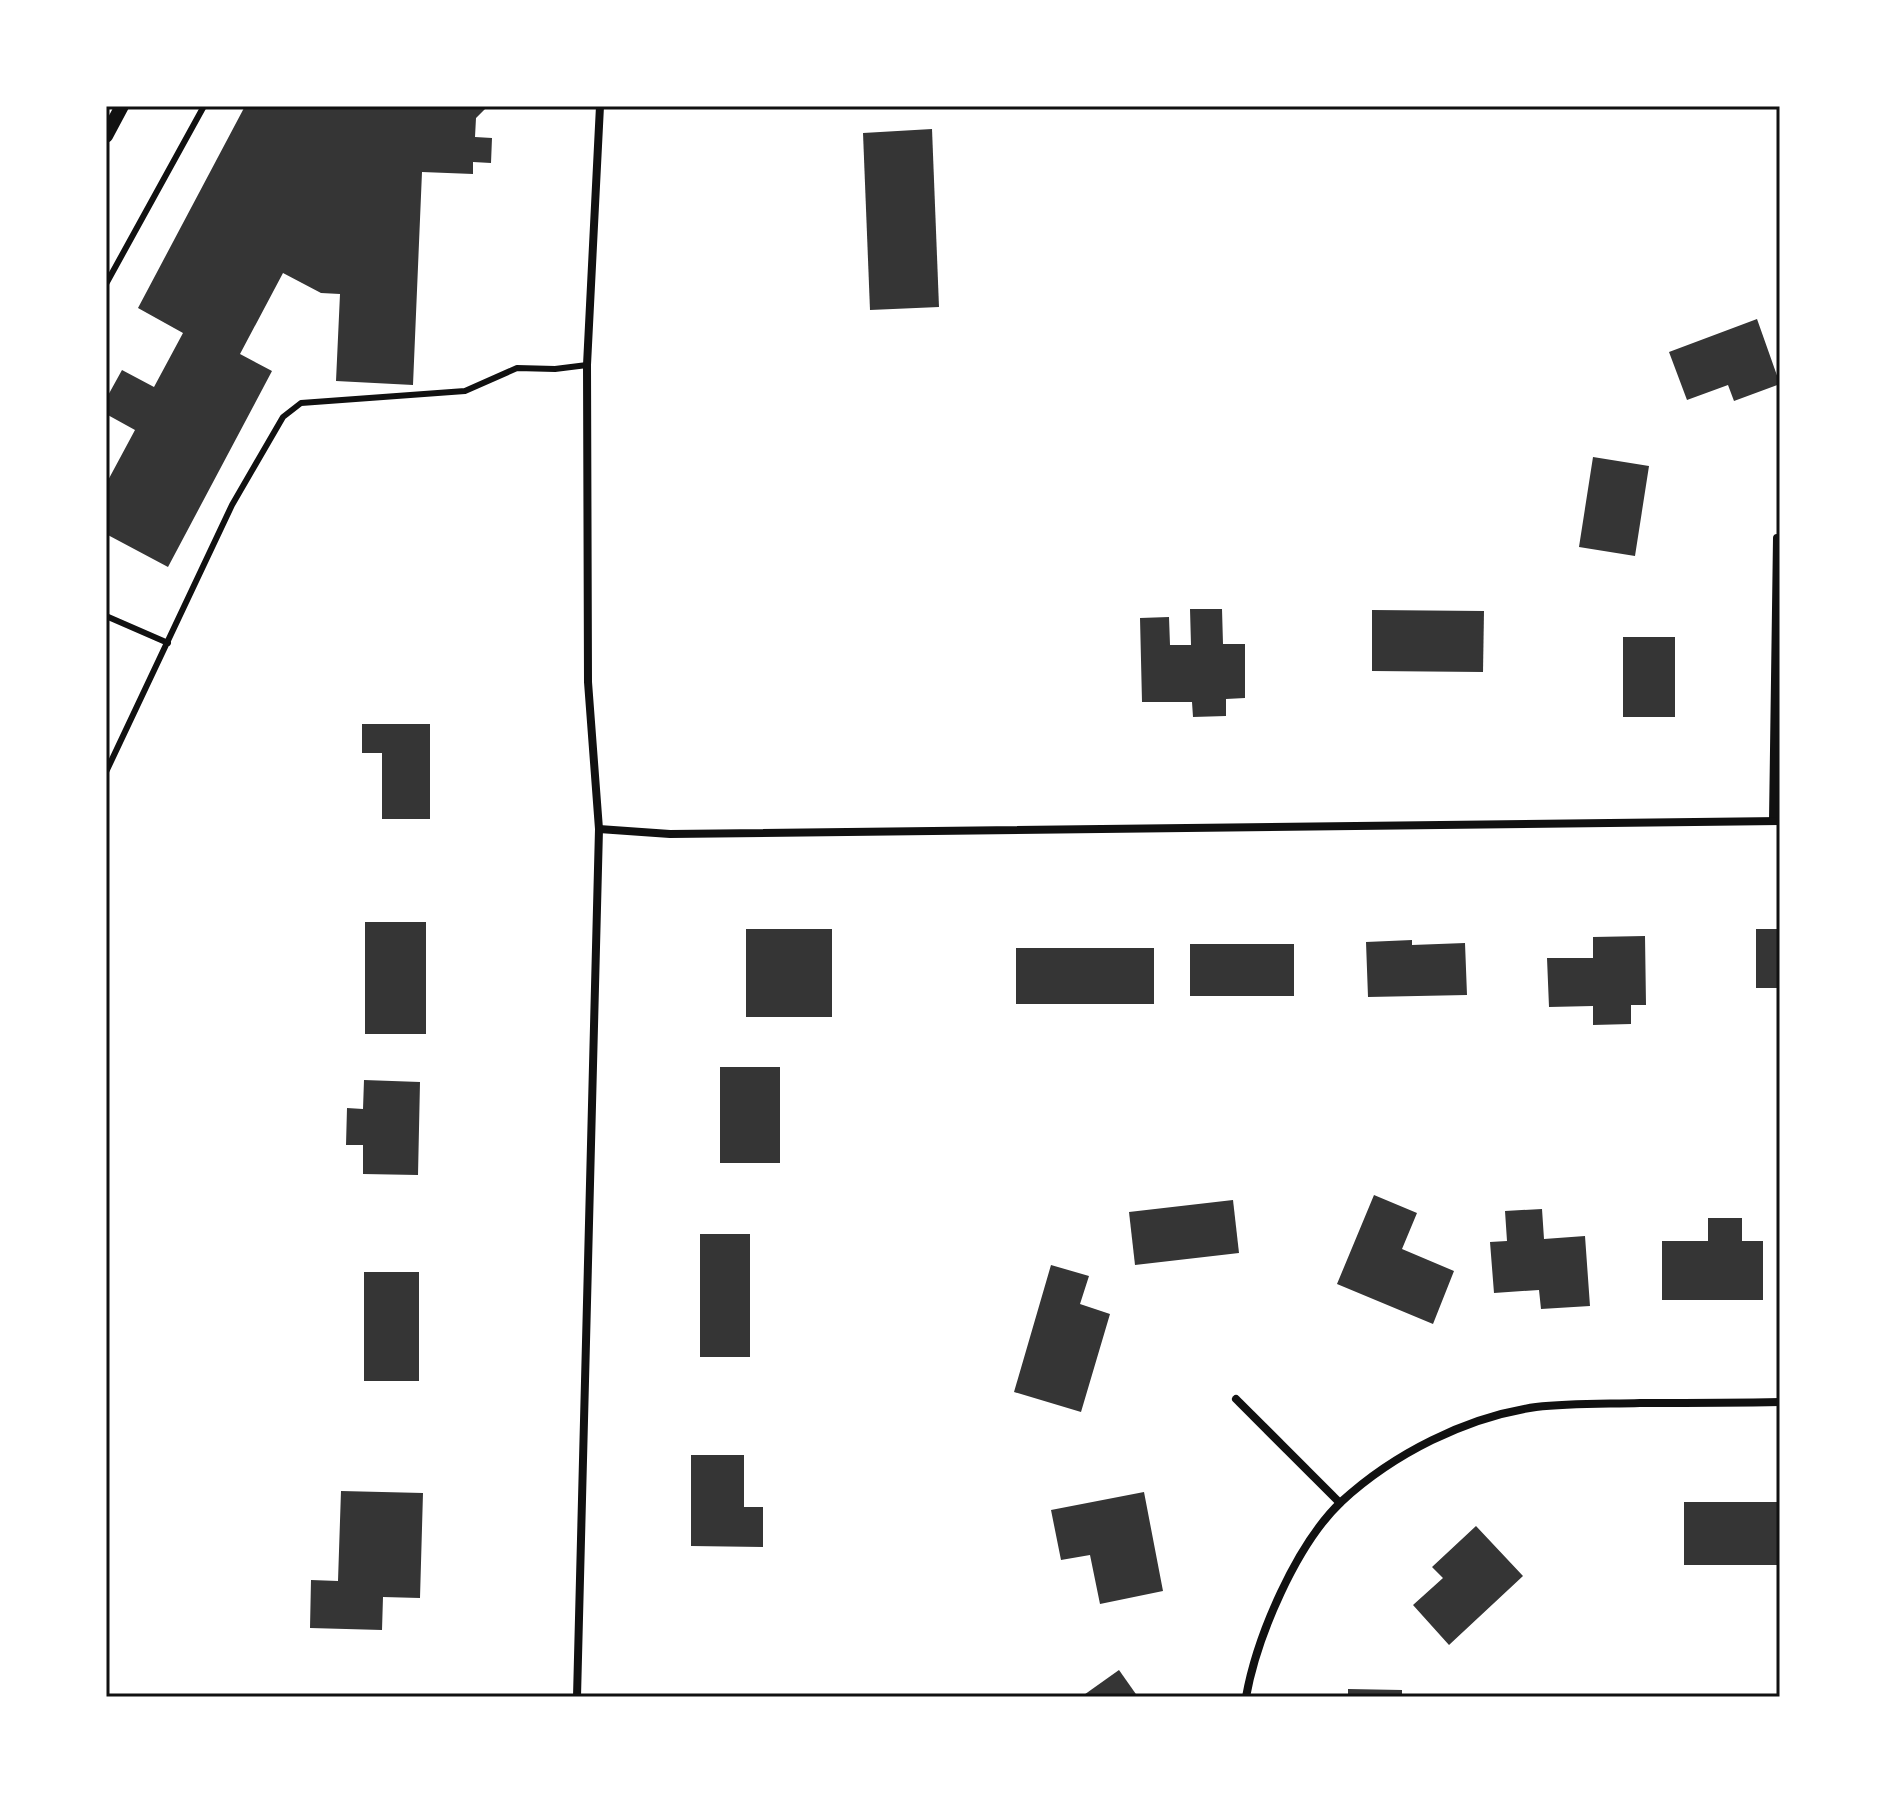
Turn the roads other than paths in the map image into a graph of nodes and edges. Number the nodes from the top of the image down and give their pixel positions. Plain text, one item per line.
1 (122, 106) edge
2 (204, 106) edge
3 (600, 106) edge
4 (106, 136) edge
5 (106, 284) edge
6 (587, 365) junction
7 (1777, 538) dead end
8 (106, 616) edge
9 (168, 643) junction
10 (106, 772) edge
11 (1776, 821) edge
12 (599, 829) junction
13 (1236, 1399) dead end
14 (1780, 1402) edge
15 (1340, 1503) junction
16 (577, 1697) edge
17 (1246, 1697) edge

1 - 4 street
2 - 5 lane
3 - 6 street
6 - 9 lane
6 - 12 street
7 - 11 street
8 - 9 lane
9 - 10 lane
11 - 12 street
12 - 16 street
13 - 15 street
14 - 15 street
15 - 17 street

